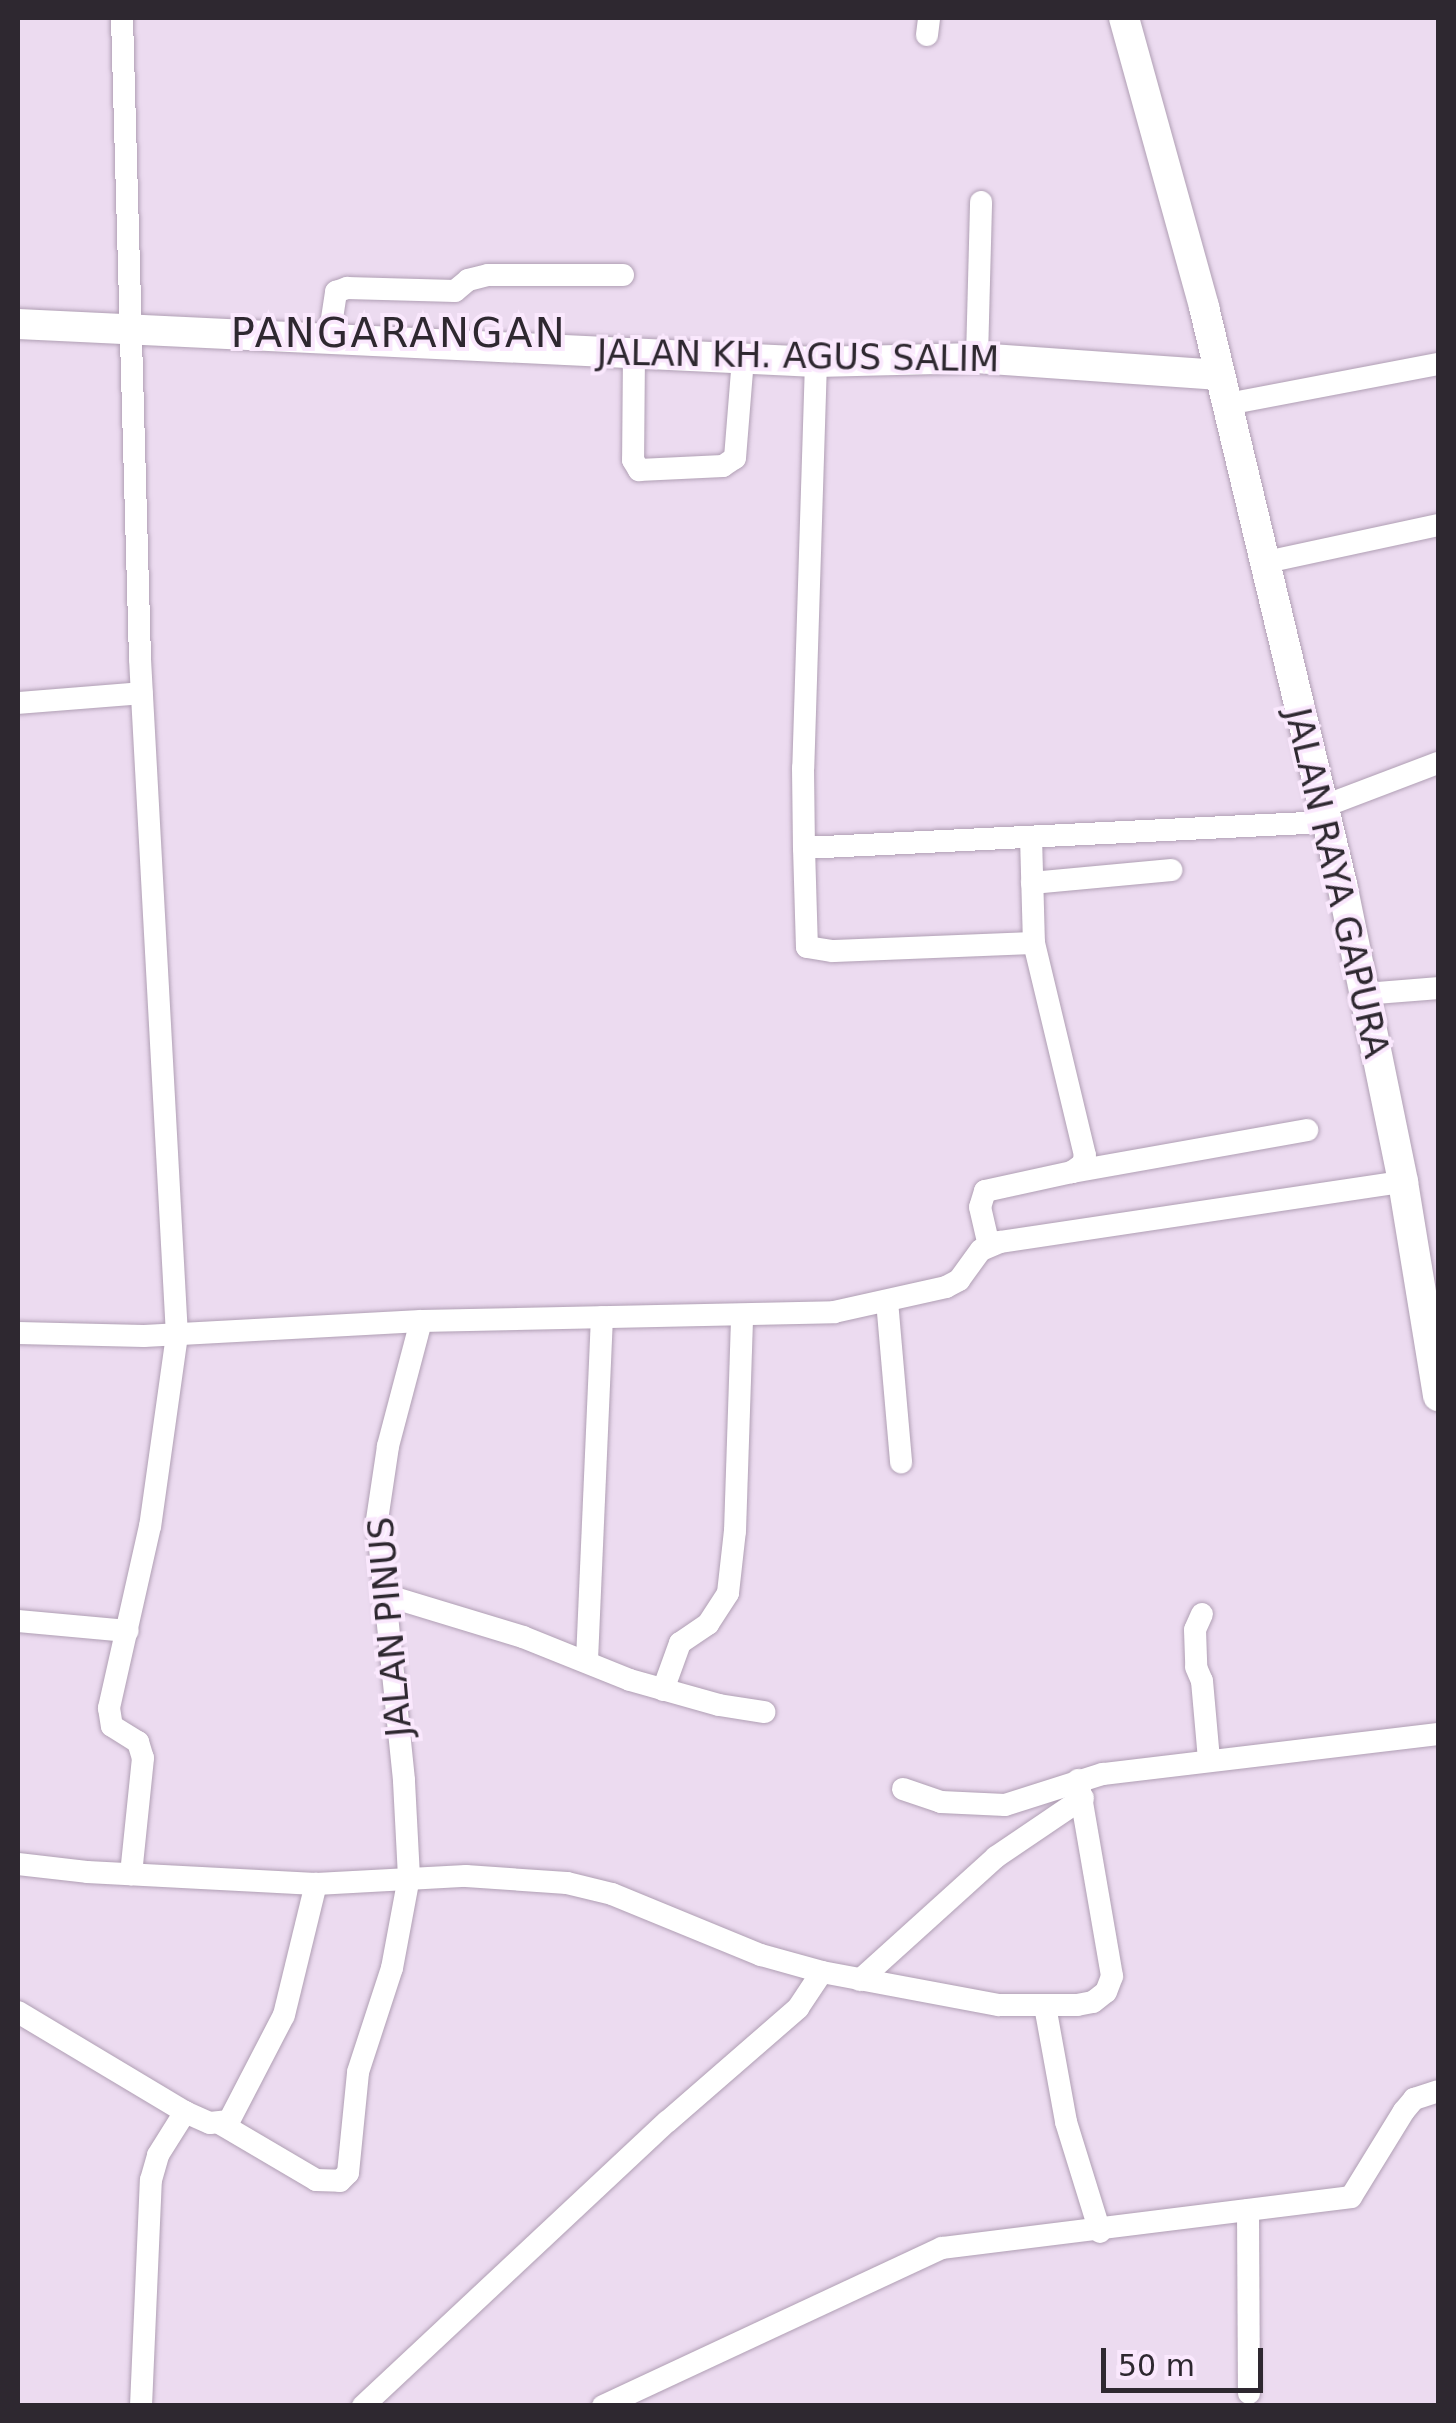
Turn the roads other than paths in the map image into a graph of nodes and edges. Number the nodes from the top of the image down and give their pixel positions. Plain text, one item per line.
1 (122, 18) edge
2 (1124, 18) edge
3 (981, 202) dead end
4 (623, 275) dead end
5 (18, 324) edge
6 (131, 329) junction
7 (329, 338) junction
8 (634, 353) junction
9 (976, 358) junction
10 (743, 359) junction
11 (816, 362) junction
12 (1438, 364) edge
13 (1219, 374) junction
14 (1228, 404) junction
15 (1438, 524) edge
16 (1262, 563) junction
17 (142, 693) junction
18 (18, 703) edge
19 (1438, 762) edge
20 (1324, 815) junction
21 (1031, 837) junction
22 (804, 848) junction
23 (1171, 870) dead end
24 (1032, 883) junction
25 (1034, 943) junction
26 (1438, 988) edge
27 (1364, 994) junction
28 (1307, 1130) dead end
29 (1072, 1172) junction
30 (1404, 1182) junction
31 (989, 1246) junction
32 (888, 1302) junction
33 (742, 1316) junction
34 (602, 1317) junction
35 (421, 1321) junction
36 (18, 1333) edge
37 (177, 1335) junction
38 (1438, 1396) edge
39 (900, 1462) dead end
40 (385, 1595) junction
41 (1202, 1614) dead end
42 (18, 1621) edge
43 (128, 1630) junction
44 (587, 1660) junction
45 (663, 1690) junction
46 (764, 1712) dead end
47 (1438, 1734) edge
48 (1208, 1759) junction
49 (1080, 1788) junction
50 (903, 1789) dead end
51 (18, 1864) edge
52 (131, 1874) junction
53 (409, 1877) junction
54 (316, 1884) junction
55 (843, 1976) junction
56 (1045, 2006) junction
57 (18, 2012) edge
58 (1438, 2090) edge
59 (186, 2112) junction
60 (221, 2124) junction
61 (1248, 2210) junction
62 (1100, 2232) junction
63 (1249, 2394) dead end
64 (141, 2406) edge
65 (363, 2406) edge
66 (603, 2406) edge

1 - 6 street
2 - 13 main road, JALAN RAYA GAPURA
3 - 9 street
4 - 7 street
5 - 6 main road, JALAN KH. AGUS SALIM
6 - 7 main road, JALAN KH. AGUS SALIM
6 - 17 street
7 - 8 main road, JALAN KH. AGUS SALIM
8 - 10 main road, JALAN KH. AGUS SALIM
8 - 10 street
9 - 11 main road, JALAN KH. AGUS SALIM
9 - 13 main road, JALAN KH. AGUS SALIM
10 - 11 main road, JALAN KH. AGUS SALIM
11 - 22 street
12 - 14 street
13 - 14 main road, JALAN RAYA GAPURA
14 - 16 main road, JALAN RAYA GAPURA
15 - 16 street
16 - 20 main road, JALAN RAYA GAPURA
17 - 18 street
17 - 37 street
19 - 20 street
20 - 21 street
20 - 27 main road, JALAN RAYA GAPURA
21 - 22 street
21 - 24 street
22 - 25 street
23 - 24 street
24 - 25 street
25 - 29 street
26 - 27 street
27 - 30 main road, JALAN RAYA GAPURA
28 - 29 street
29 - 31 street
30 - 31 street
30 - 38 main road, JALAN RAYA GAPURA
31 - 32 street
32 - 33 street
32 - 39 street
33 - 34 street
33 - 45 street
34 - 35 street
34 - 44 street
35 - 37 street
35 - 40 street, JALAN PINUS
36 - 37 street
37 - 43 street
40 - 44 street
40 - 53 street, JALAN PINUS
41 - 48 street
42 - 43 street
43 - 52 street
44 - 45 street
45 - 46 street
47 - 48 street
48 - 49 street
49 - 50 street
49 - 55 street
49 - 56 street
51 - 52 street
52 - 54 street
53 - 54 street
53 - 55 street
53 - 60 street, JALAN PINUS
54 - 60 street
55 - 56 street
55 - 65 street
56 - 62 street
57 - 59 street
58 - 61 street
59 - 60 street
59 - 64 street
61 - 62 street
61 - 63 street
62 - 66 street

